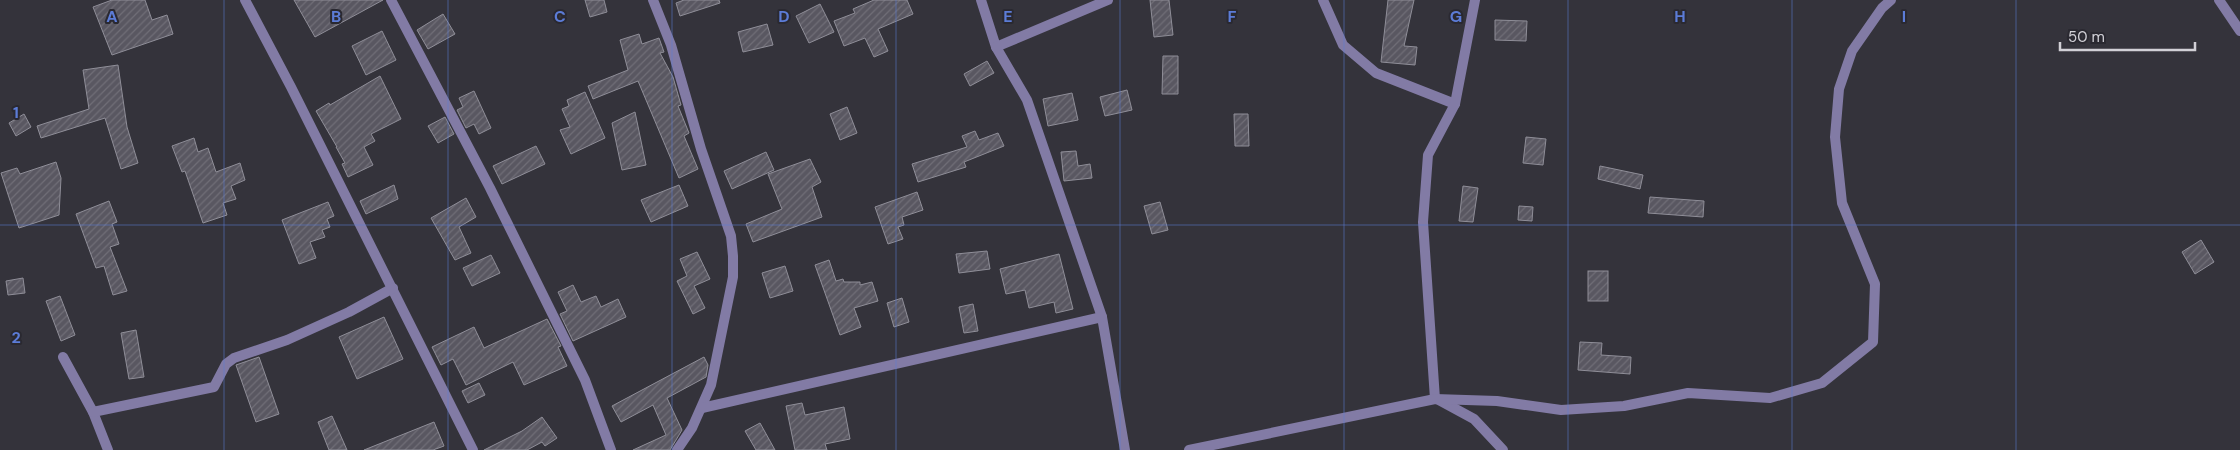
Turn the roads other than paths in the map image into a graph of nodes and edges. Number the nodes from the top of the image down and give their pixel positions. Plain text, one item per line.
1 (245, 0) edge
2 (391, 0) edge
3 (653, 0) edge
4 (982, 0) edge
5 (1108, 0) edge
6 (1323, 0) edge
7 (1475, 0) edge
8 (1891, 0) edge
9 (2219, 0) edge
10 (2240, 31) edge
11 (996, 47) junction
12 (1455, 104) junction
13 (393, 288) junction
14 (1102, 317) junction
15 (63, 357) dead end
16 (1436, 399) junction
17 (702, 408) junction
18 (94, 412) junction
19 (108, 450) edge
20 (473, 450) edge
21 (611, 450) edge
22 (677, 450) edge
23 (1125, 450) edge
24 (1190, 450) edge
25 (1503, 450) edge

1 - 13 street
2 - 21 street
3 - 17 street
4 - 11 street
5 - 11 street
6 - 12 street
7 - 12 street
8 - 16 street
9 - 10 street
11 - 14 street
12 - 16 street
13 - 18 street
13 - 20 street
14 - 17 street
14 - 23 street
15 - 18 street
16 - 24 street
16 - 25 street
17 - 22 street
18 - 19 street

